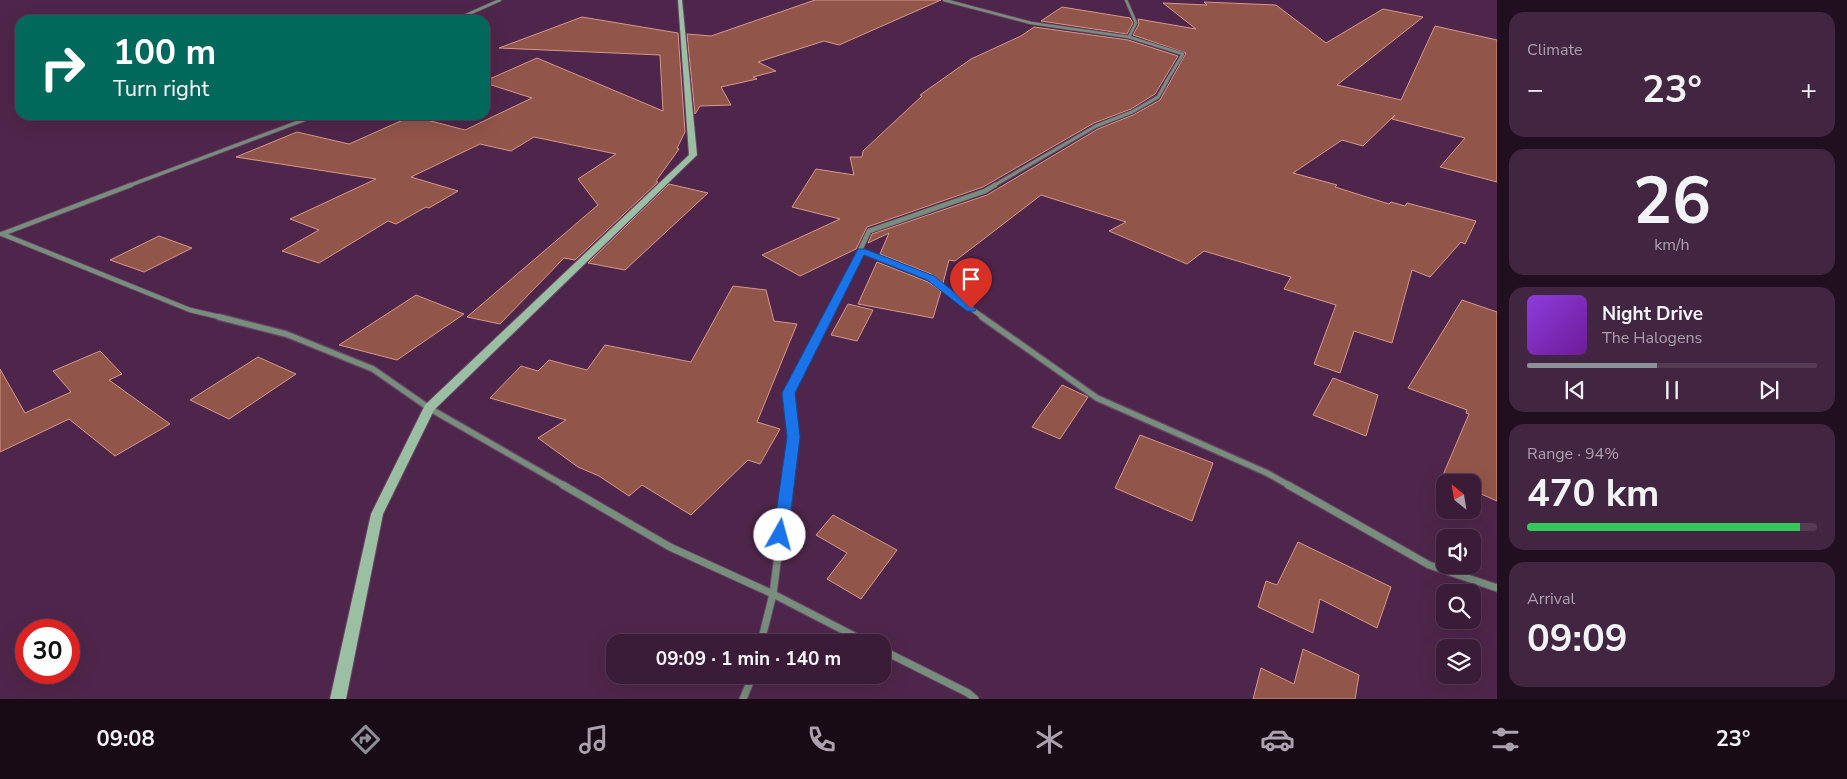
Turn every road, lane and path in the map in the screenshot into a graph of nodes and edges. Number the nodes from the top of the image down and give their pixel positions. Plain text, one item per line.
1 (500, 0) edge
2 (680, 0) edge
3 (944, 0) edge
4 (1126, 0) edge
5 (466, 15) edge
6 (1129, 38) junction
7 (304, 120) edge
8 (1, 234) edge
9 (862, 251) junction
10 (429, 408) junction
11 (1497, 588) edge
12 (773, 594) junction
13 (763, 634) edge
14 (850, 634) edge
15 (891, 654) edge
16 (749, 684) edge
17 (338, 699) edge
18 (743, 699) edge
19 (976, 699) edge

1 - 5 street
2 - 10 street
3 - 6 street
4 - 6 street
6 - 9 street
7 - 8 street
8 - 10 street
9 - 11 street
9 - 12 street
10 - 12 street
10 - 17 street
12 - 13 street
12 - 14 street
15 - 19 street
16 - 18 street

